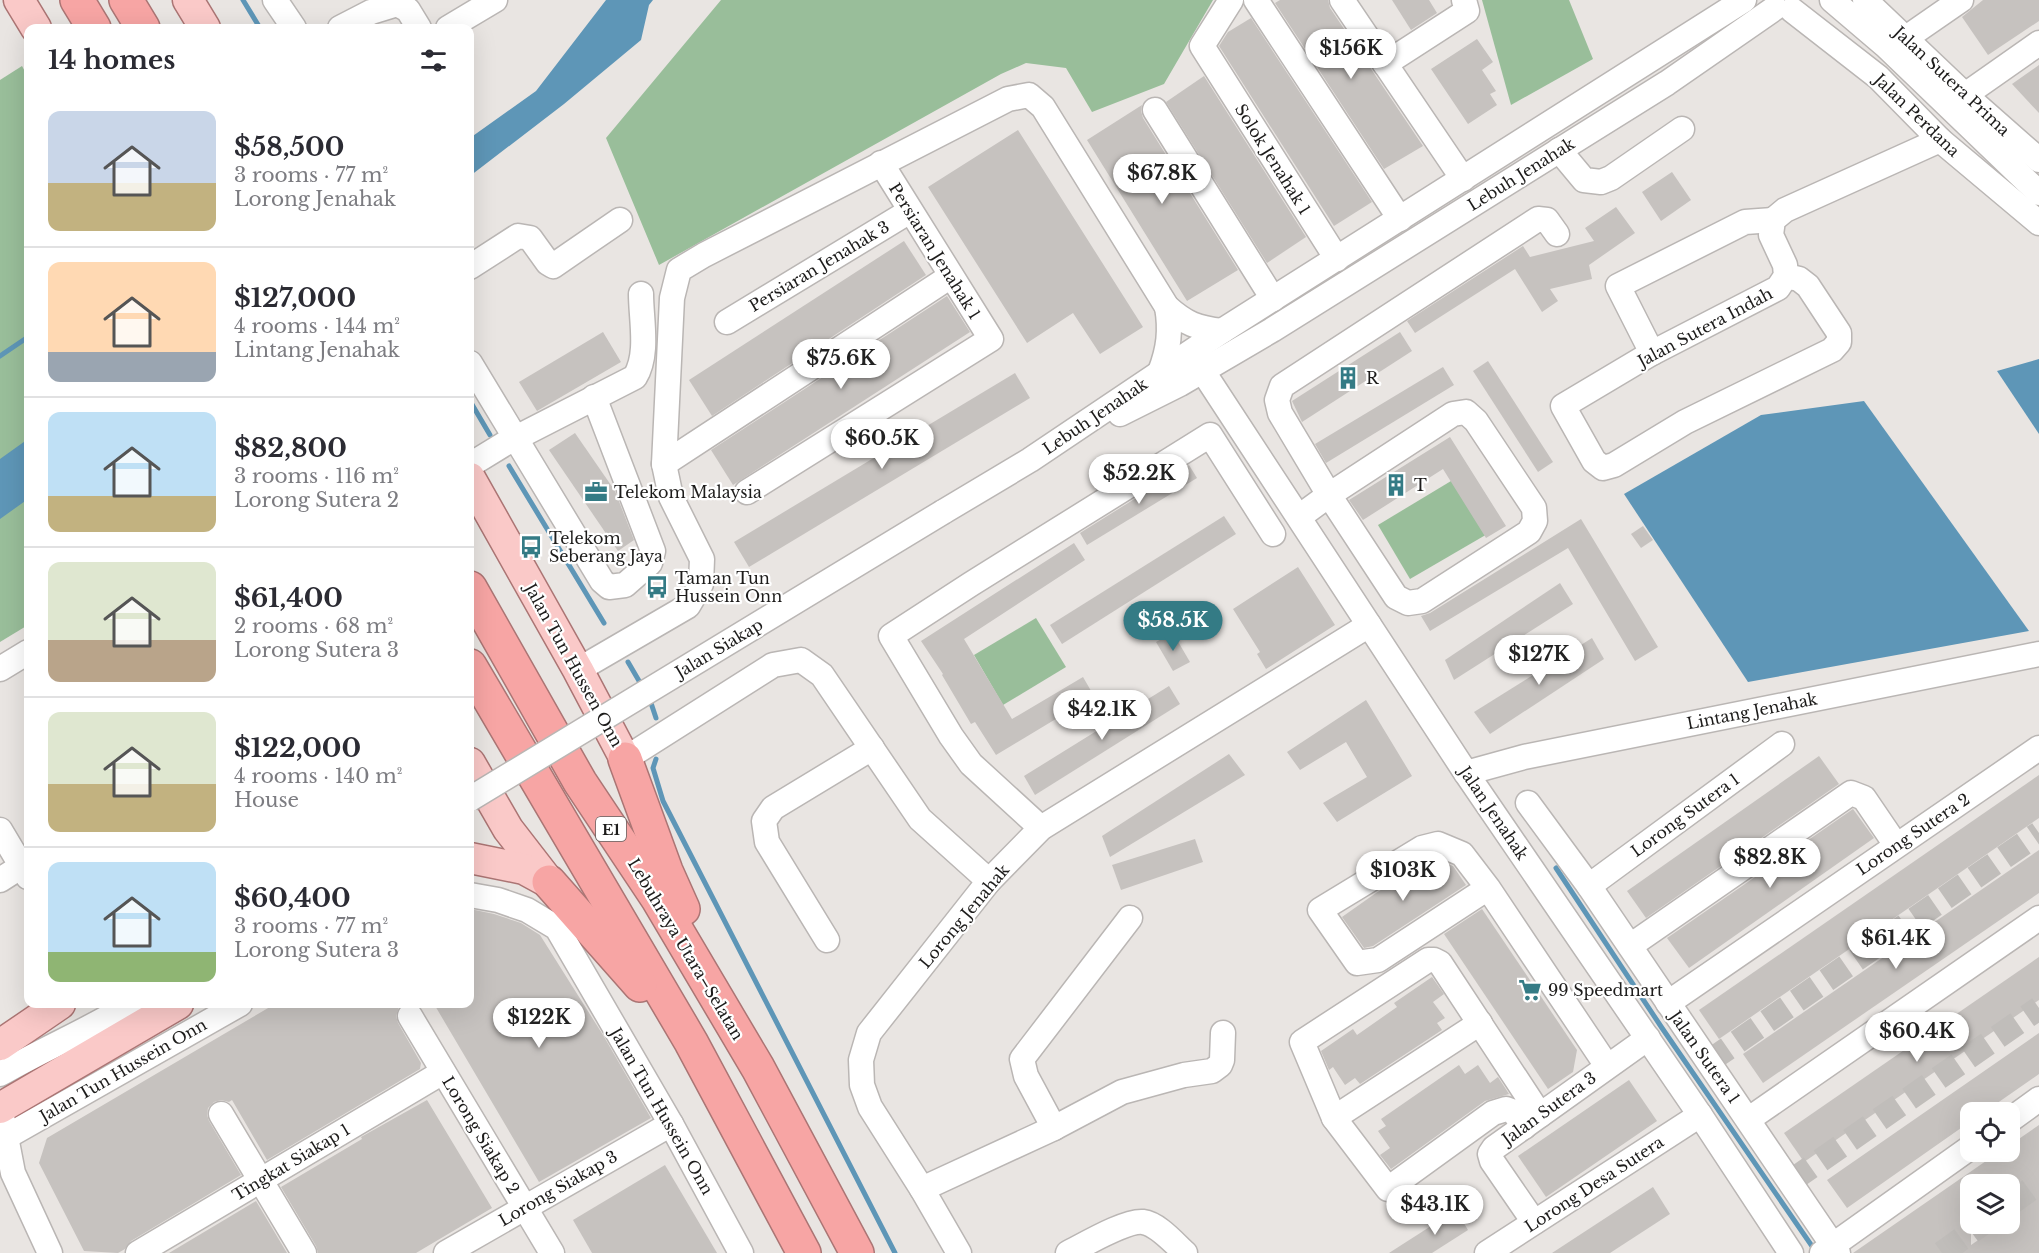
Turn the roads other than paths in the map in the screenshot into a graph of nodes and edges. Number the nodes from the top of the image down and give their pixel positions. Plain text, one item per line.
1 (19, 0) edge
2 (77, 0) edge
3 (126, 0) edge
4 (188, 0) edge
5 (274, 0) edge
6 (495, 0) edge
7 (1231, 0) edge
8 (1256, 0) edge
9 (1342, 0) edge
10 (1464, 0) edge
11 (1744, 0) edge
12 (1832, 0) edge
13 (1865, 0) edge
14 (1961, 0) edge
15 (1785, 4) edge
16 (34, 24) edge
17 (92, 24) edge
18 (141, 24) edge
19 (203, 24) edge
20 (291, 24) edge
21 (348, 24) edge
22 (417, 24) edge
23 (455, 24) edge
24 (1906, 38) junction
25 (2039, 43) edge
26 (1385, 64) junction
27 (1965, 95) junction
28 (1155, 110) dead end
29 (1682, 129) dead end
30 (1589, 131) junction
31 (1940, 140) junction
32 (2033, 147) edge
33 (1559, 150) junction
34 (881, 163) junction
35 (1463, 179) junction
36 (1584, 180) junction
37 (2039, 193) edge
38 (910, 211) junction
39 (1400, 219) junction
40 (620, 220) dead end
41 (1773, 220) junction
42 (2039, 223) edge
43 (1557, 234) dead end
44 (1337, 259) junction
45 (474, 264) edge
46 (951, 276) junction
47 (1786, 276) junction
48 (641, 294) dead end
49 (1273, 299) junction
50 (1167, 306) junction
51 (727, 322) dead end
52 (1222, 331) junction
53 (1652, 353) junction
54 (474, 370) edge
55 (1202, 370) junction
56 (1160, 372) junction
57 (594, 397) junction
58 (516, 439) junction
59 (1030, 460) junction
60 (474, 463) edge
61 (664, 464) junction
62 (474, 485) edge
63 (747, 492) dead end
64 (1329, 495) junction
65 (1299, 517) junction
66 (1273, 534) dead end
67 (474, 595) edge
68 (1370, 625) junction
69 (24, 654) edge
70 (2039, 654) edge
71 (0, 669) edge
72 (578, 670) junction
73 (474, 673) edge
74 (1782, 744) dead end
75 (872, 748) junction
76 (2039, 748) edge
77 (625, 759) junction
78 (474, 770) edge
79 (1466, 773) junction
80 (474, 797) edge
81 (1528, 803) dead end
82 (1041, 828) junction
83 (0, 830) edge
84 (1896, 845) junction
85 (474, 859) edge
86 (24, 870) edge
87 (24, 872) edge
88 (0, 880) edge
89 (989, 881) junction
90 (549, 882) junction
91 (1589, 886) junction
92 (1488, 888) junction
93 (474, 897) edge
94 (1130, 918) dead end
95 (2039, 918) edge
96 (1428, 928) junction
97 (826, 940) dead end
98 (1630, 946) junction
99 (1668, 1003) junction
100 (54, 1008) edge
101 (124, 1008) edge
102 (171, 1008) edge
103 (233, 1008) edge
104 (410, 1016) dead end
105 (100, 1023) junction
106 (1480, 1023) junction
107 (1223, 1033) dead end
108 (1648, 1038) junction
109 (691, 1042) junction
110 (0, 1045) edge
111 (1607, 1066) junction
112 (758, 1068) junction
113 (443, 1072) junction
114 (0, 1074) edge
115 (2039, 1099) edge
116 (2, 1102) edge
117 (2020, 1113) edge
118 (220, 1114) dead end
119 (1700, 1115) junction
120 (1538, 1117) junction
121 (1334, 1118) junction
122 (1749, 1119) junction
123 (671, 1124) junction
124 (1054, 1128) junction
125 (6, 1137) junction
126 (1960, 1155) edge
127 (7, 1169) edge
128 (260, 1180) junction
129 (922, 1189) junction
130 (525, 1207) junction
131 (1534, 1222) junction
132 (1831, 1250) edge
133 (50, 1253) edge
134 (138, 1253) edge
135 (304, 1253) edge
136 (446, 1253) edge
137 (552, 1253) edge
138 (741, 1253) edge
139 (804, 1253) edge
140 (857, 1253) edge
141 (959, 1253) edge
142 (1068, 1253) edge
143 (1185, 1253) edge
144 (1487, 1253) edge
145 (1791, 1253) edge

1 - 16 main road
2 - 17 highway
3 - 18 highway
4 - 19 main road
5 - 20 street
6 - 23 street
7 - 44 street, Solok Jenahak 1
8 - 39 street
9 - 26 street
10 - 26 street
11 - 35 street, Lebuh Jenahak
12 - 37 street, Jalan Perdana
13 - 24 street, Jalan Sutera Prima
14 - 24 street
15 - 30 street, Lebuh Jenahak
15 - 31 street, Jalan Perdana
21 - 22 street
24 - 27 street, Jalan Sutera Prima
25 - 27 street
26 - 35 street
27 - 32 street, Jalan Sutera Prima
28 - 49 street
29 - 36 street
30 - 33 street, Lebuh Jenahak
30 - 36 street
31 - 41 street
31 - 42 street, Jalan Perdana
33 - 36 street
33 - 55 street, Lebuh Jenahak
34 - 38 street, Persiaran Jenahak 1
34 - 50 street
34 - 61 street
35 - 39 street, Lebuh Jenahak
38 - 46 street, Persiaran Jenahak 1
38 - 51 street, Persiaran Jenahak 3
39 - 44 street, Lebuh Jenahak
40 - 45 street
41 - 47 street, Jalan Sutera Indah
41 - 53 street
43 - 64 street
44 - 49 street, Lebuh Jenahak
46 - 61 street
46 - 63 street, Persiaran Jenahak 1
47 - 53 street, Jalan Sutera Indah
47 - 53 street, Jalan Sutera Indah
48 - 57 street
49 - 52 street, Lebuh Jenahak
50 - 52 street
50 - 56 street
52 - 56 street, Lebuh Jenahak
54 - 58 street
55 - 59 street, Lebuh Jenahak
55 - 65 street, Jalan Jenahak
56 - 59 street, Lebuh Jenahak
57 - 58 street
57 - 58 street
58 - 60 street
59 - 80 street, Jalan Siakap, bridge
61 - 72 street
62 - 72 main road, Jalan Tun Hussen Onn
64 - 64 street
64 - 65 street
65 - 68 street, Jalan Jenahak
66 - 82 street
67 - 112 highway, Lebuhraya Utara–Selatan / E1
68 - 79 street, Jalan Jenahak
68 - 82 street, Lorong Jenahak
69 - 71 street
70 - 79 street, Lintang Jenahak
72 - 77 main road, Jalan Tun Hussen Onn
73 - 109 highway, E1
74 - 91 street, Lorong Sutera 1
75 - 77 street
75 - 89 street
75 - 97 street
76 - 84 street, Lorong Sutera 2
77 - 112 highway
78 - 90 main road
79 - 108 street, Jalan Jenahak
81 - 91 street, Jalan Sutera 1
82 - 89 street, Lorong Jenahak
83 - 86 street
84 - 98 street
84 - 99 street, Lorong Sutera 2
85 - 90 main road
87 - 88 street
89 - 129 street, Lorong Jenahak
90 - 109 highway
91 - 98 street, Jalan Sutera 1
92 - 96 street
92 - 96 street
92 - 111 street
93 - 123 street, Jalan Tun Hussein Onn
94 - 124 street
95 - 122 street
96 - 120 street
98 - 99 street, Jalan Sutera 1
99 - 122 street, Jalan Sutera 1
100 - 110 main road
101 - 105 street
102 - 116 main road
103 - 125 street, Jalan Tun Hussein Onn
104 - 113 street, Lorong Siakap 2
105 - 114 street
105 - 116 street
106 - 120 street
106 - 121 street
106 - 121 street
107 - 124 street
108 - 111 street, Jalan Sutera 3
108 - 119 street, Jalan Jenahak
109 - 139 highway, E1
111 - 120 street, Jalan Sutera 3
112 - 140 highway, Lebuhraya Utara–Selatan / E1
113 - 128 street, Tingkat Siakap 1
113 - 130 street, Lorong Siakap 2
115 - 117 street
116 - 125 street
118 - 128 street
119 - 131 street, Lorong Desa Sutera
119 - 145 street, Jalan Jenahak
120 - 121 street
120 - 131 street, Jalan Sutera 3
122 - 132 street, Jalan Sutera 1
123 - 130 street, Lorong Siakap 3
123 - 138 street, Jalan Tun Hussein Onn
124 - 129 street
125 - 127 street
126 - 132 street
127 - 133 street
128 - 134 street, Tingkat Siakap 1
128 - 135 street
129 - 141 street
130 - 136 street, Lorong Siakap 3
130 - 137 street, Lorong Siakap 2
131 - 144 street, Lorong Desa Sutera
142 - 143 street

